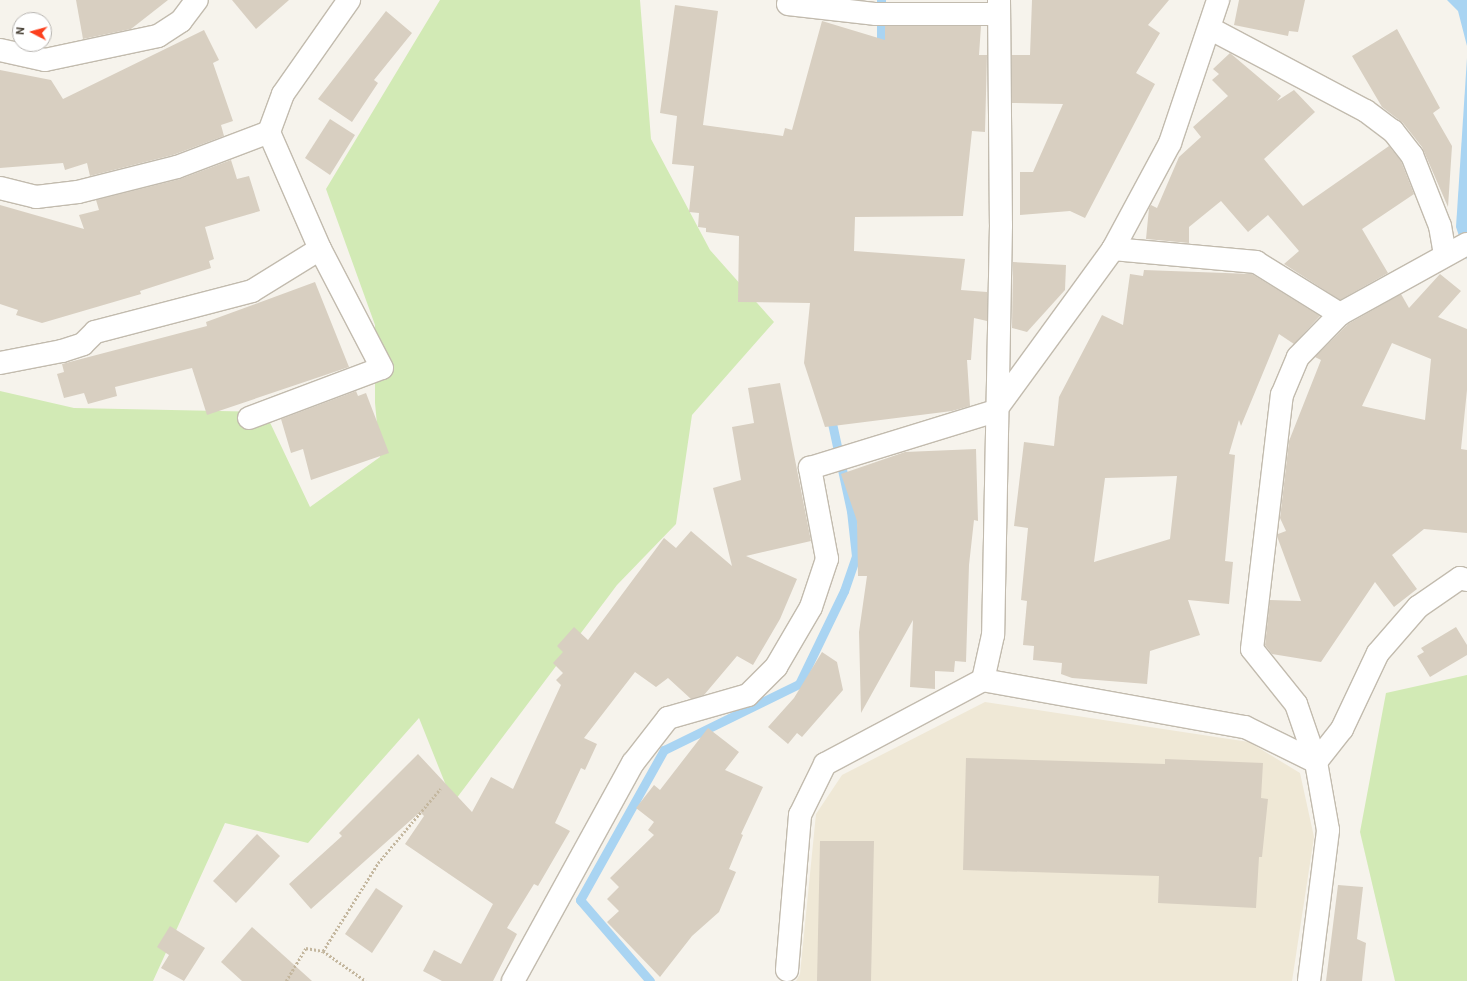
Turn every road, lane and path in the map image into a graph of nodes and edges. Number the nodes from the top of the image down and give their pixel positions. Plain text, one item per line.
1 (197, 0) edge
2 (349, 0) edge
3 (1218, 0) edge
4 (788, 4) dead end
5 (999, 7) edge
6 (1211, 28) junction
7 (0, 50) edge
8 (269, 132) junction
9 (0, 188) edge
10 (320, 249) junction
11 (1113, 249) junction
12 (1456, 250) edge
13 (1340, 314) junction
14 (0, 363) edge
15 (995, 411) junction
16 (249, 418) dead end
17 (1467, 580) edge
18 (983, 680) junction
19 (1316, 762) junction
20 (440, 789) dead end
21 (323, 951) junction
22 (787, 970) dead end
23 (286, 981) edge
24 (366, 981) edge
25 (512, 981) edge
26 (1310, 981) edge

1 - 7 street
2 - 8 street
3 - 6 street
4 - 5 street
5 - 15 street
6 - 11 street
6 - 12 street
8 - 9 street
8 - 10 street
10 - 14 street
10 - 16 street
11 - 13 street
11 - 15 street
12 - 13 street
13 - 19 street
15 - 18 street
15 - 25 street
17 - 19 street
18 - 19 street
18 - 22 street
19 - 26 street
20 - 21 path
21 - 23 path
21 - 24 path

